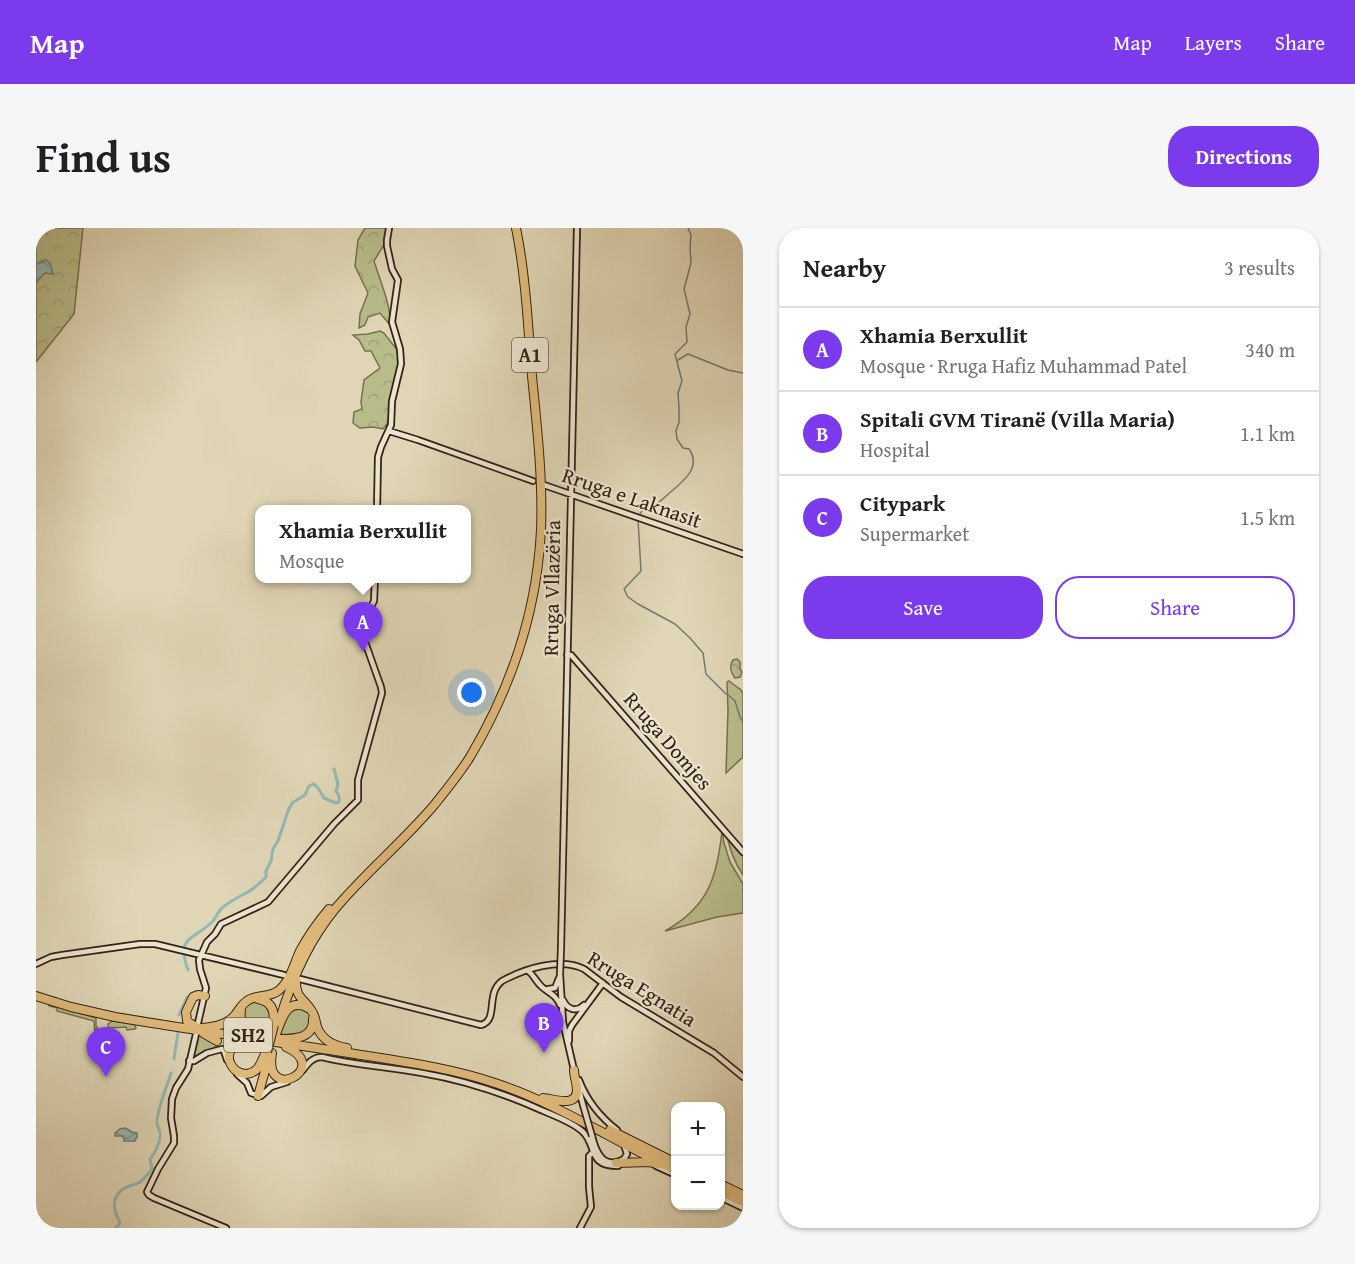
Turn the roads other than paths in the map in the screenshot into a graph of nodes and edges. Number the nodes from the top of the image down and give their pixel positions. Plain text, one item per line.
1 (389, 228) edge
2 (514, 228) edge
3 (577, 228) edge
4 (389, 431) junction
5 (533, 481) dead end
6 (544, 485) dead end
7 (571, 495) junction
8 (377, 505) edge
9 (743, 555) edge
10 (375, 583) edge
11 (567, 655) junction
12 (743, 852) edge
13 (313, 937) junction
14 (201, 955) junction
15 (36, 964) edge
16 (532, 973) junction
17 (284, 975) dead end
18 (560, 975) junction
19 (595, 977) junction
20 (300, 979) dead end
21 (602, 983) junction
22 (609, 988) junction
23 (598, 989) junction
24 (36, 994) edge
25 (561, 994) junction
26 (205, 996) junction
27 (562, 1013) junction
28 (276, 1025) junction
29 (181, 1027) junction
30 (197, 1028) junction
31 (271, 1039) junction
32 (217, 1041) junction
33 (224, 1051) junction
34 (210, 1052) junction
35 (269, 1052) junction
36 (372, 1054) junction
37 (190, 1055) junction
38 (570, 1055) junction
39 (199, 1058) junction
40 (189, 1061) junction
41 (188, 1069) junction
42 (574, 1070) junction
43 (743, 1077) edge
44 (257, 1096) junction
45 (543, 1098) junction
46 (633, 1142) junction
47 (622, 1143) junction
48 (593, 1152) junction
49 (671, 1161) edge
50 (616, 1163) junction
51 (660, 1165) junction
52 (671, 1169) edge
53 (671, 1172) edge
54 (725, 1186) edge
55 (725, 1193) edge
56 (743, 1195) edge
57 (725, 1199) edge
58 (743, 1202) edge
59 (743, 1208) edge
60 (226, 1228) edge
61 (580, 1228) edge

1 - 4 main road
2 - 13 highway, A1
2 - 13 highway, A1
3 - 7 main road, Rruga Vllazëria
4 - 5 main road, Rruga e Laknasit
4 - 8 main road
6 - 7 main road, Rruga e Laknasit
7 - 9 main road, Rruga e Laknasit
7 - 11 main road, Rruga Vllazëria
10 - 14 main road
11 - 12 main road, Rruga Domjes
11 - 18 main road, Rruga Vllazëria, bridge
13 - 28 highway, A1
13 - 30 highway
13 - 36 highway
14 - 15 main road
14 - 17 main road
14 - 26 main road
16 - 18 main road
16 - 19 main road, Rruga Egnatia
16 - 20 main road
16 - 27 main road
18 - 25 main road, Rruga Vllazëria
19 - 21 main road, Rruga Egnatia
19 - 23 main road
21 - 22 main road, Rruga Egnatia
21 - 23 main road
22 - 23 main road
22 - 43 main road, Rruga Egnatia
23 - 25 main road
23 - 38 main road
24 - 29 highway, SH2
24 - 30 highway, SH2
25 - 27 main road, Rruga Vllazëria
26 - 30 main road
26 - 30 highway
27 - 38 main road, Rruga Vllazëria
28 - 31 highway, A1, bridge
28 - 31 highway
28 - 31 highway
29 - 31 highway, SH2
29 - 32 highway
30 - 31 highway, SH2
30 - 37 main road
31 - 35 highway, bridge
31 - 35 highway
31 - 35 highway
31 - 36 highway, SH2
31 - 47 highway, SH2
32 - 33 main road
32 - 34 main road
33 - 34 main road
33 - 44 main road
34 - 39 main road
35 - 44 highway
36 - 45 highway, SH2
37 - 39 main road
37 - 40 main road
38 - 42 main road
39 - 40 main road
39 - 41 main road
40 - 41 main road
41 - 60 main road
42 - 45 highway
42 - 46 main road
42 - 50 main road, bridge
44 - 48 main road
45 - 46 highway, SH2
46 - 49 highway, SH2
47 - 50 main road
47 - 51 highway, SH2
48 - 51 main road
48 - 61 main road
50 - 51 highway
51 - 52 highway, SH2
51 - 53 main road
54 - 56 highway
55 - 58 highway
57 - 59 main road

